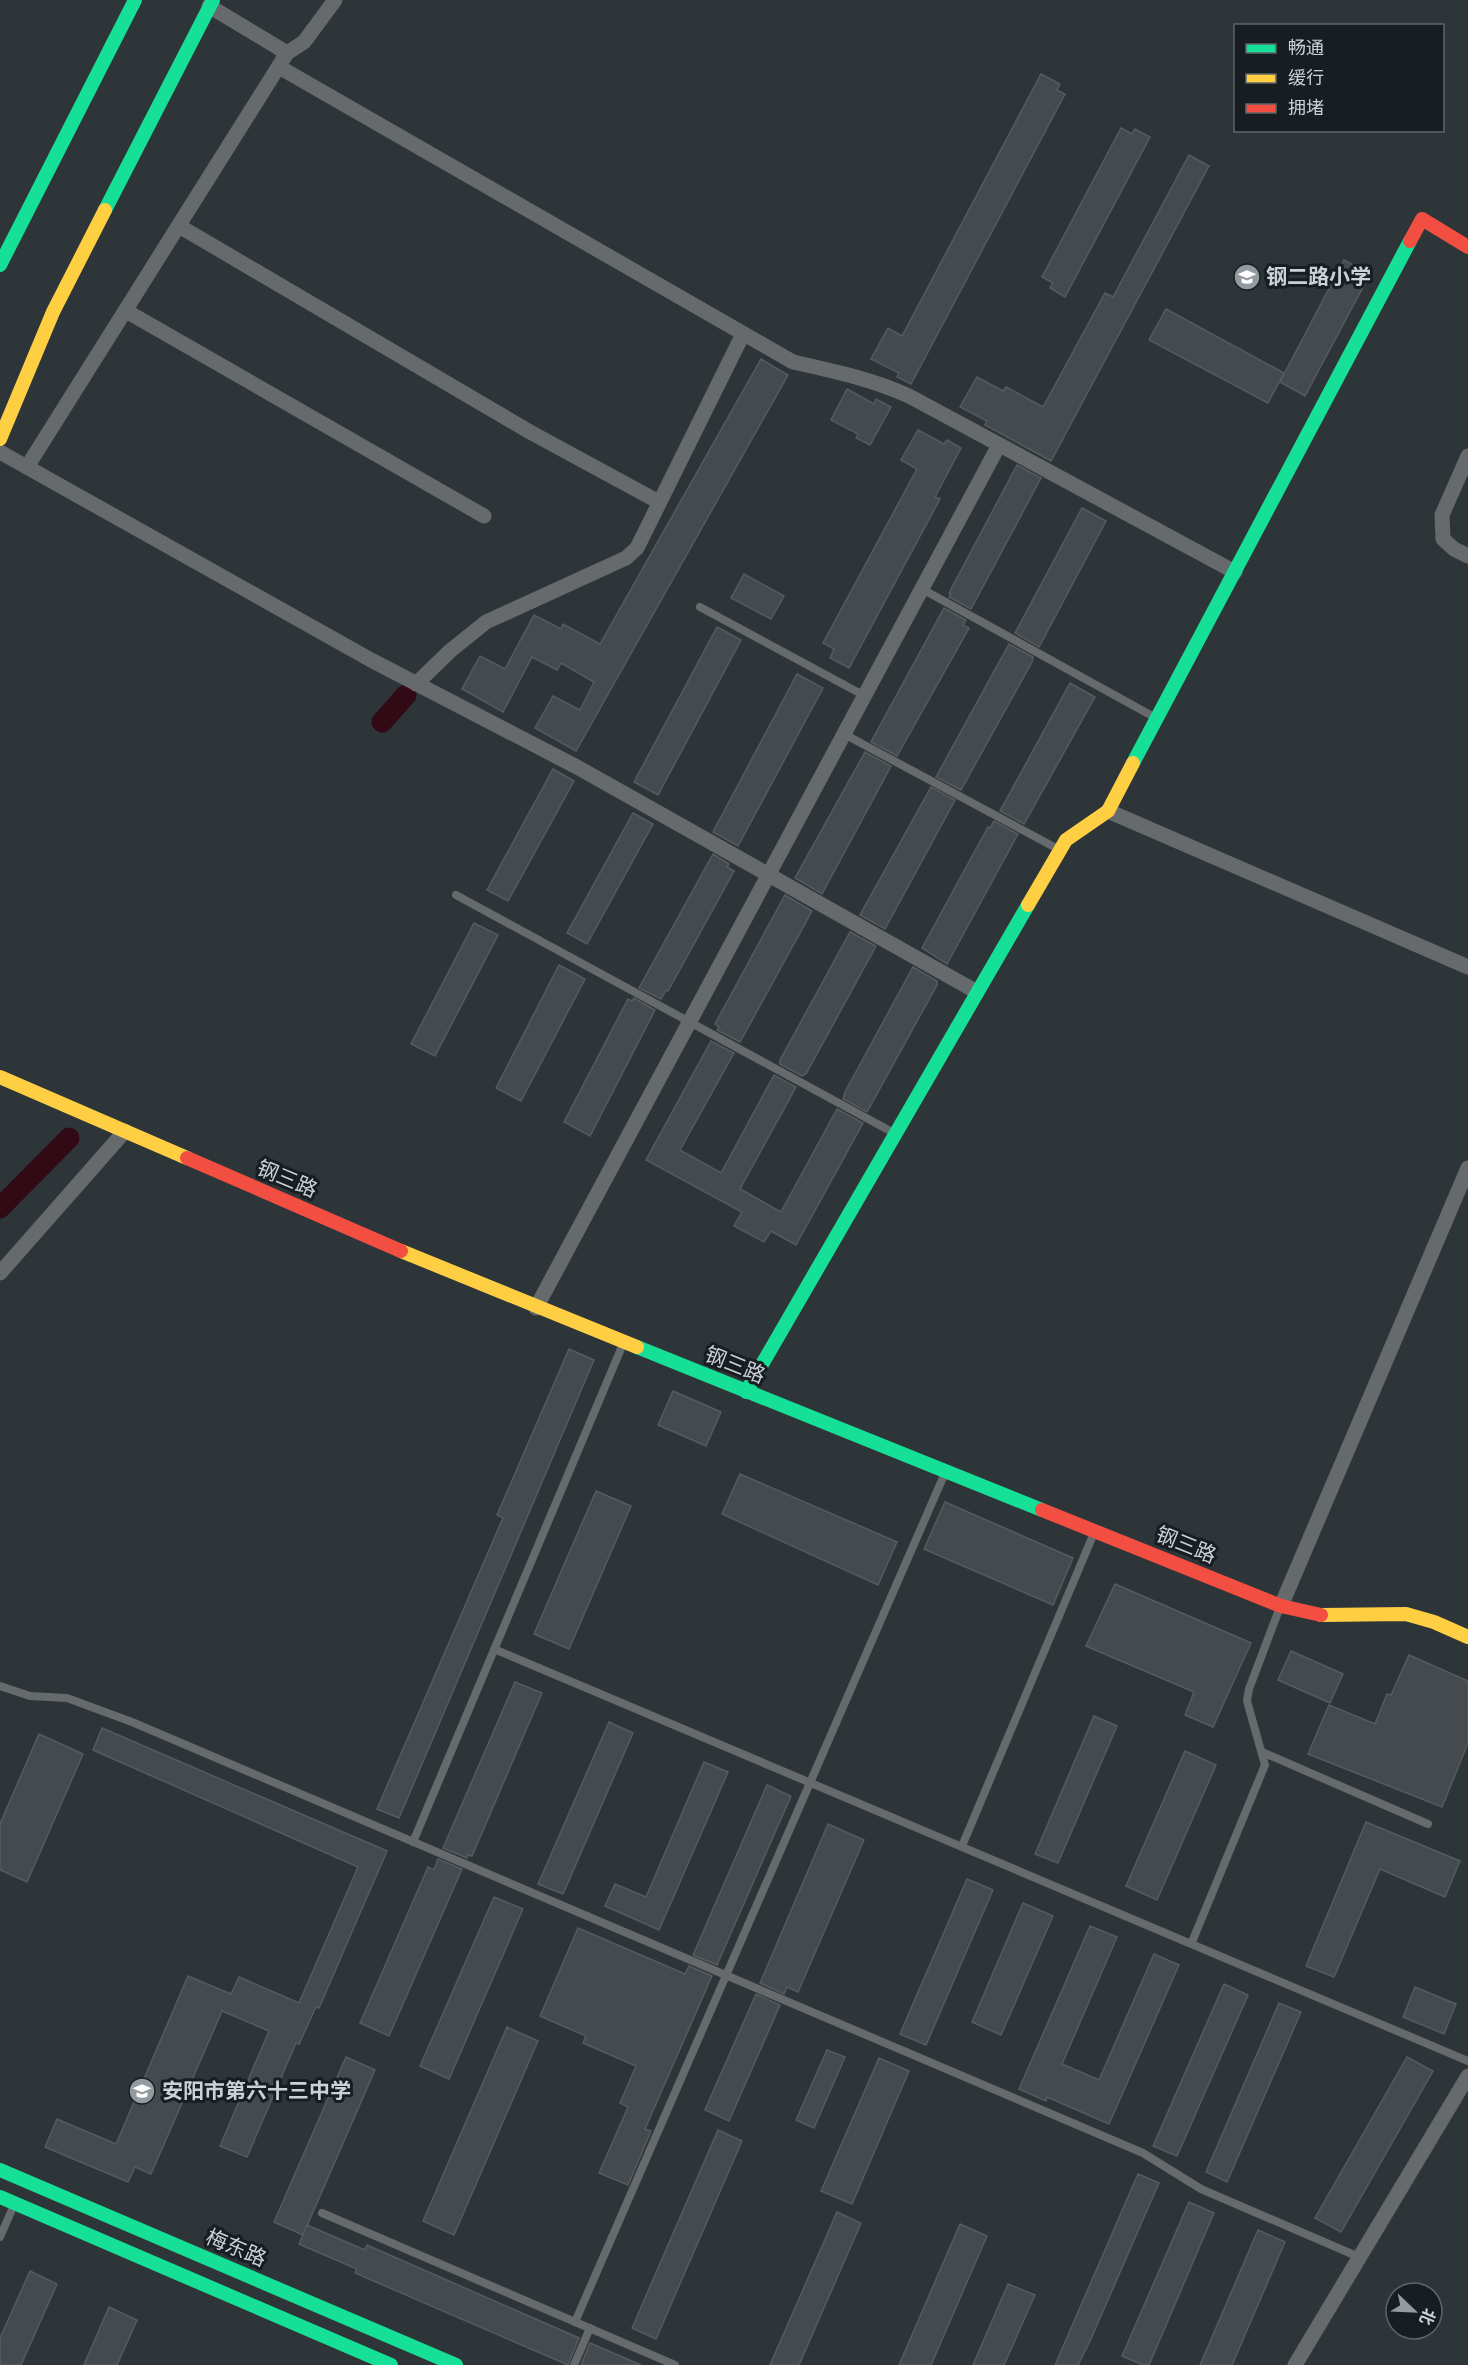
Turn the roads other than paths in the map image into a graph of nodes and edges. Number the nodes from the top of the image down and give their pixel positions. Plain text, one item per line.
1 (135, 0) edge
2 (335, 0) edge
3 (211, 3) edge
4 (287, 53) junction
5 (279, 67) junction
6 (179, 226) junction
7 (1468, 247) edge
8 (0, 266) edge
9 (126, 311) junction
10 (743, 334) junction
11 (0, 439) edge
12 (999, 445) junction
13 (0, 452) edge
14 (1468, 456) edge
15 (27, 467) junction
16 (659, 502) junction
17 (484, 516) dead end
18 (1468, 556) edge
19 (1235, 572) junction
20 (922, 589) junction
21 (700, 607) dead end
22 (416, 684) junction
23 (865, 696) junction
24 (1158, 718) junction
25 (844, 734) junction
26 (1108, 811) junction
27 (1060, 850) junction
28 (768, 875) junction
29 (456, 895) dead end
30 (1468, 967) edge
31 (977, 992) junction
32 (689, 1022) junction
33 (0, 1077) edge
34 (124, 1131) junction
35 (895, 1134) junction
36 (1468, 1168) edge
37 (0, 1273) edge
38 (536, 1308) junction
39 (624, 1342) junction
40 (746, 1392) junction
41 (946, 1472) junction
42 (1095, 1531) junction
43 (1281, 1606) junction
44 (1468, 1637) edge
45 (494, 1649) junction
46 (0, 1686) edge
47 (1262, 1752) junction
48 (811, 1783) junction
49 (1428, 1824) dead end
50 (413, 1842) junction
51 (962, 1846) junction
52 (1192, 1942) junction
53 (727, 1976) junction
54 (1468, 2061) edge
55 (1468, 2076) edge
56 (0, 2170) edge
57 (0, 2197) edge
58 (15, 2204) junction
59 (322, 2213) dead end
60 (0, 2237) edge
61 (1359, 2258) junction
62 (575, 2322) junction
63 (590, 2328) junction
64 (391, 2365) edge
65 (456, 2365) edge
66 (574, 2365) edge
67 (675, 2365) edge
68 (1295, 2365) edge

1 - 8 street
2 - 4 street
3 - 4 street
3 - 11 street
4 - 5 street
5 - 6 street
5 - 10 street
6 - 9 street
6 - 16 street
7 - 19 street
9 - 15 street
9 - 17 street
10 - 12 street
10 - 16 street
12 - 19 street
12 - 20 street
13 - 15 street
14 - 18 street
15 - 22 street
16 - 22 street
19 - 24 street
20 - 23 street
20 - 24 lane
21 - 23 lane
22 - 28 street
23 - 25 street
24 - 26 street
25 - 27 lane
25 - 28 street
26 - 27 street
26 - 30 street
27 - 31 street
28 - 31 street
28 - 32 street
29 - 32 lane
31 - 35 street
32 - 35 lane
32 - 38 street
33 - 34 street, 钢三路
34 - 37 street
34 - 38 street, 钢三路
35 - 40 street
36 - 43 street
38 - 39 street, 钢三路
39 - 40 street, 钢三路
39 - 45 lane
40 - 41 street, 钢三路
41 - 42 street, 钢三路
41 - 48 lane
42 - 43 street, 钢三路
42 - 51 lane
43 - 44 street, 钢三路
43 - 47 lane
45 - 48 lane
45 - 50 lane
46 - 50 lane
47 - 49 lane
47 - 52 lane
48 - 51 lane
48 - 53 lane
50 - 53 lane
51 - 52 lane
52 - 54 lane
53 - 61 lane
53 - 62 lane
55 - 61 street
56 - 65 street, 梅东路
57 - 58 street
58 - 60 lane
58 - 64 street
59 - 62 lane
61 - 68 street
62 - 63 lane
63 - 66 lane
63 - 67 lane

